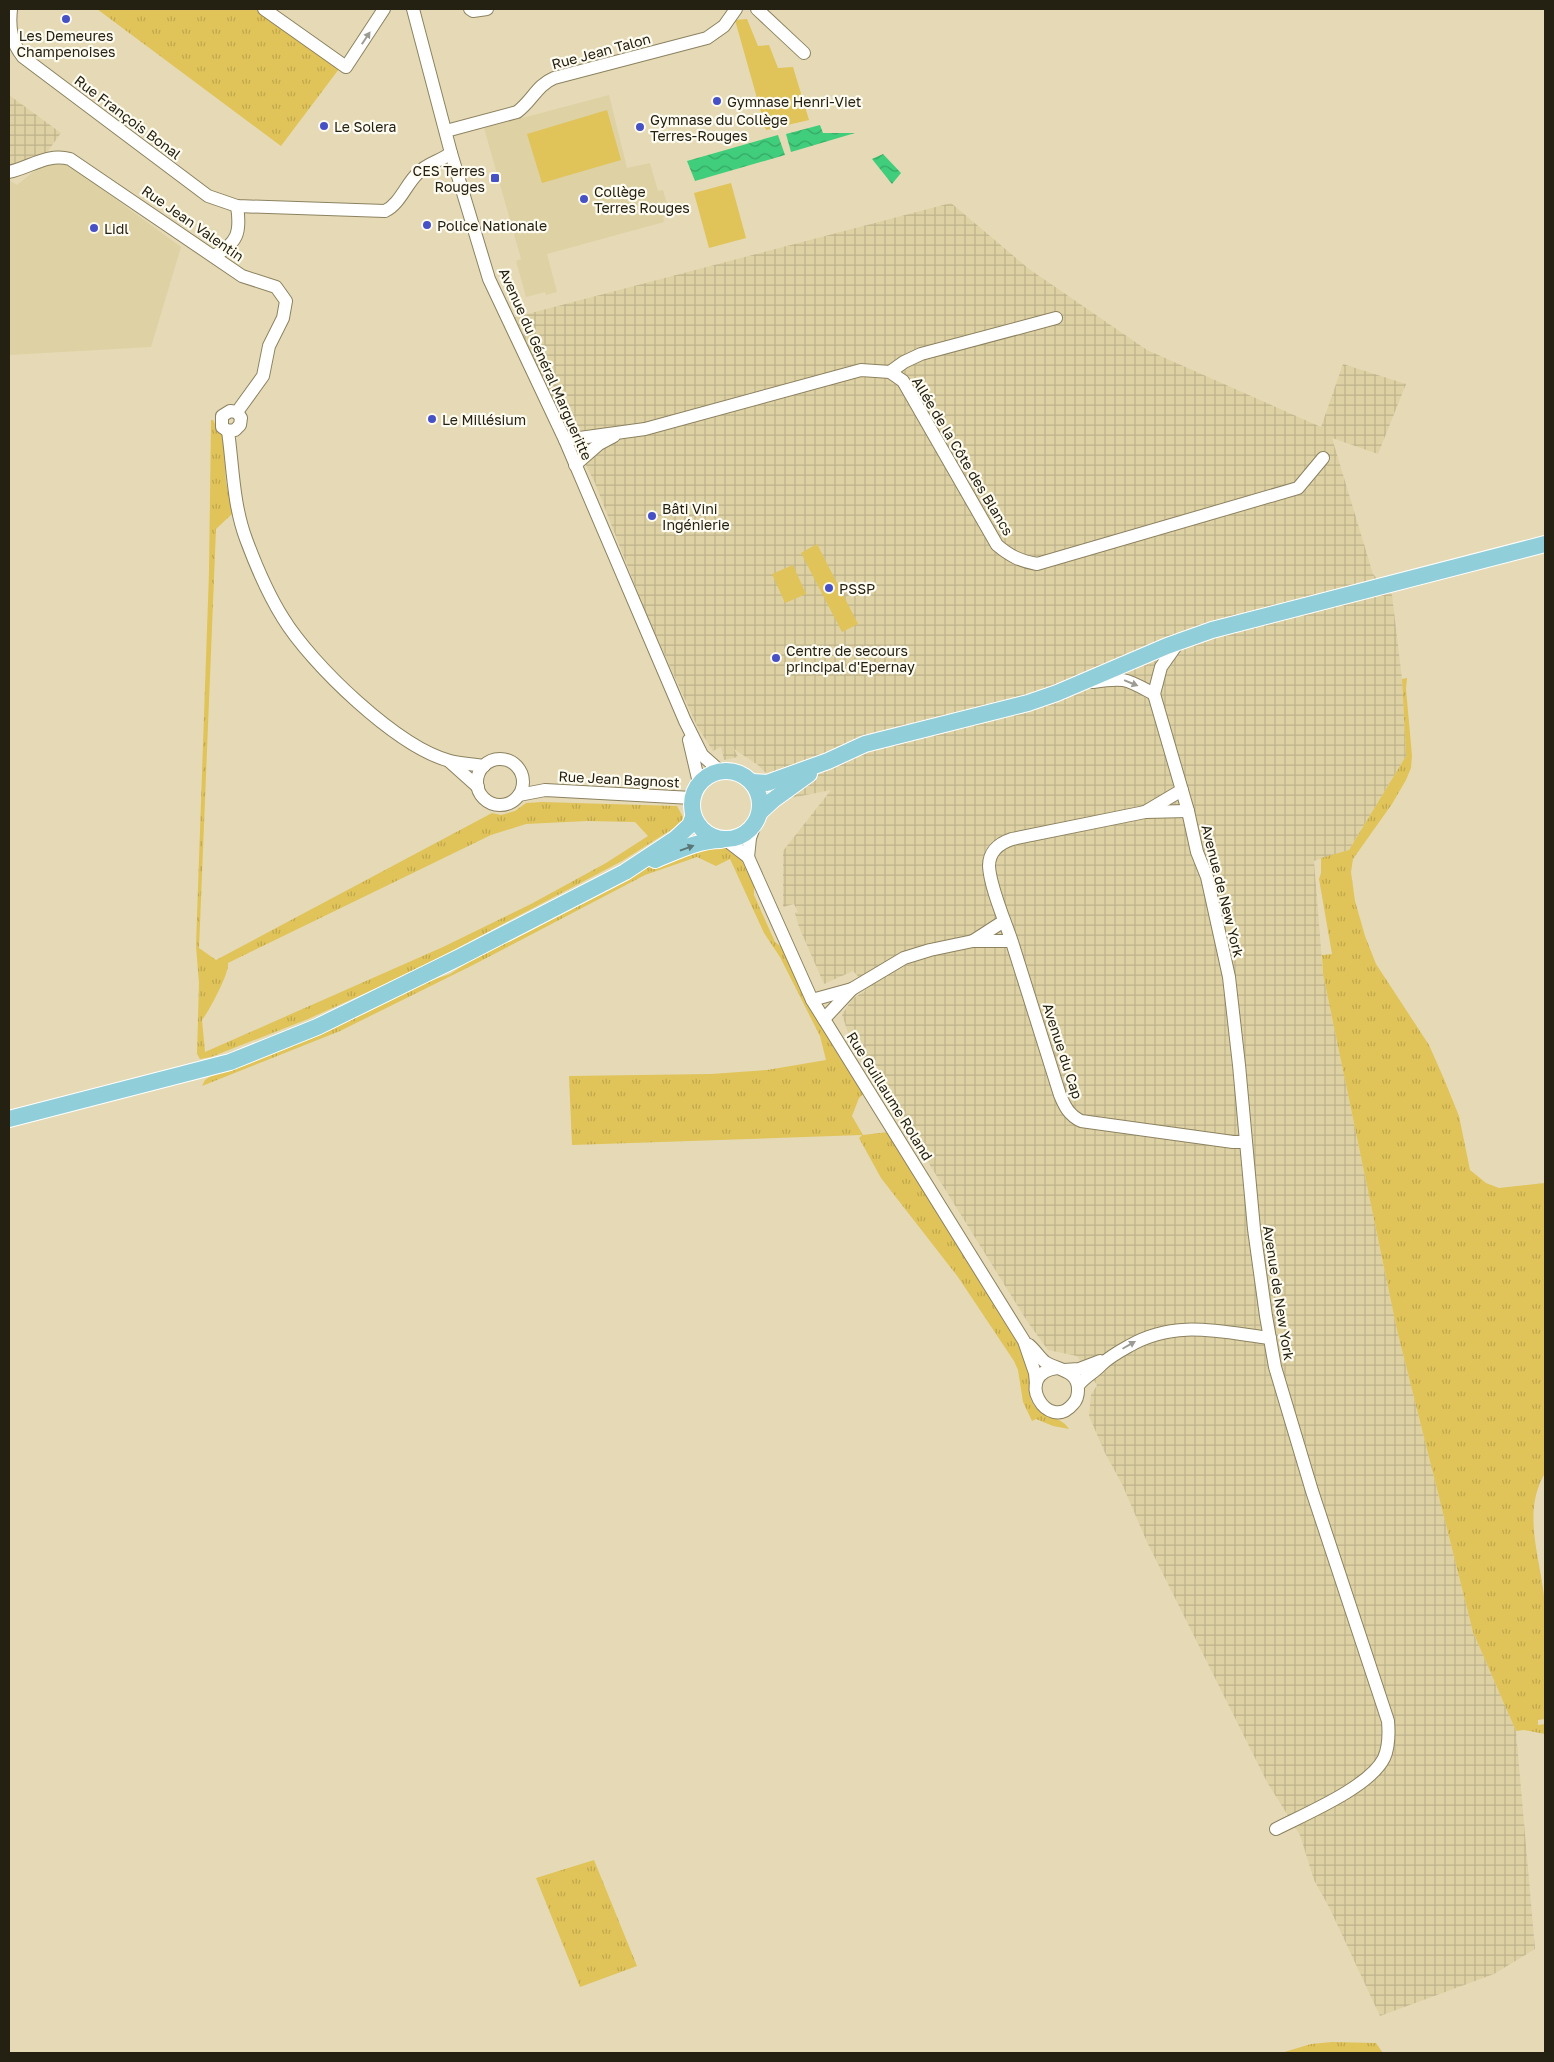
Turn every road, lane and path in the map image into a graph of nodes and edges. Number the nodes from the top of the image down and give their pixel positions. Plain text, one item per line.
1 (11, 9) edge
2 (384, 9) edge
3 (413, 9) edge
4 (470, 9) edge
5 (487, 9) edge
6 (736, 9) edge
7 (757, 9) edge
8 (267, 10) edge
9 (804, 53) dead end
10 (446, 132) junction
11 (452, 153) junction
12 (9, 172) edge
13 (237, 206) junction
14 (214, 256) junction
15 (1056, 318) dead end
16 (890, 372) junction
17 (263, 376) joint
18 (619, 433) junction
19 (564, 440) junction
20 (1323, 458) dead end
21 (575, 465) junction
22 (1545, 544) edge
23 (1180, 641) junction
24 (1083, 684) junction
25 (1154, 694) junction
26 (685, 721) junction
27 (449, 760) junction
28 (828, 760) junction
29 (484, 766) junction
30 (720, 771) junction
31 (521, 774) junction
32 (753, 782) junction
33 (478, 787) junction
34 (545, 790) junction
35 (696, 790) junction
36 (1182, 790) junction
37 (519, 795) junction
38 (1188, 811) junction
39 (1145, 812) junction
40 (693, 817) junction
41 (757, 819) junction
42 (723, 840) junction
43 (748, 857) junction
44 (625, 872) junction
45 (1004, 921) junction
46 (972, 941) junction
47 (1011, 941) junction
48 (852, 989) junction
49 (812, 1000) junction
50 (824, 1019) junction
51 (9, 1119) edge
52 (1246, 1142) junction
53 (1270, 1338) junction
54 (1024, 1341) junction
55 (1105, 1360) junction
56 (1060, 1369) junction
57 (1036, 1384) junction
58 (1078, 1386) junction
59 (1276, 1829) dead end

1 - 13 street, Rue François Bonal
8 -> 2 street
3 - 10 street, Avenue du Général Margueritte
4 - 5 street
6 - 10 street, Rue Jean Talon
7 - 9 street
10 - 11 street, Avenue du Général Margueritte
11 - 13 street, Rue François Bonal
11 - 19 street, Avenue du Général Margueritte
12 - 14 street, Rue Jean Valentin
13 - 14 street
14 - 17 street, Rue Jean Valentin
15 - 16 street
16 - 18 street
16 - 20 street, Allée de la Côte des Blancs
17 - 27 street, Rue Jean Bagnost
18 - 19 street
18 - 21 street
19 - 21 street, Avenue du Général Margueritte
21 - 26 street, Avenue du Général Margueritte
22 - 23 main road
23 - 24 main road
23 - 25 street
24 -> 25 street
24 - 28 main road
25 - 36 street, Avenue de New York
26 - 30 street, Avenue du Général Margueritte
26 - 35 street, Avenue du Général Margueritte
27 - 29 street, Rue Jean Bagnost
27 - 33 street, Rue Jean Bagnost
28 - 32 main road
28 - 41 main road
29 - 31 street, Rue Jean Bagnost
29 - 33 street
30 - 32 main road
30 - 35 main road
31 - 34 street, Rue Jean Bagnost
31 - 37 street
32 - 41 main road
33 - 37 street, Rue Jean Bagnost
34 - 35 street, Rue Jean Bagnost
34 - 37 street, Rue Jean Bagnost
35 - 40 main road
36 - 38 street, Avenue de New York
36 - 39 street
38 - 39 street
38 - 52 street, Avenue de New York
39 - 45 street, Avenue du Cap
40 - 42 main road
40 - 44 main road
41 - 42 main road
41 - 43 street
42 - 43 street
44 -> 42 main road
43 - 49 street, Rue Guillaume Roland
44 - 51 main road
45 - 46 street
45 - 47 street, Avenue du Cap
46 - 47 street
46 - 48 street
47 - 52 street, Avenue du Cap
48 - 49 street
48 - 50 street
49 - 50 street, Rue Guillaume Roland
50 - 54 street, Rue Guillaume Roland
52 - 53 street, Avenue de New York
55 -> 53 street
53 - 59 street, Avenue de New York
54 - 56 street, Rue Guillaume Roland
54 - 57 street, Rue Guillaume Roland
55 - 56 street
55 - 58 street
56 - 57 street
56 - 58 street
57 - 58 street

